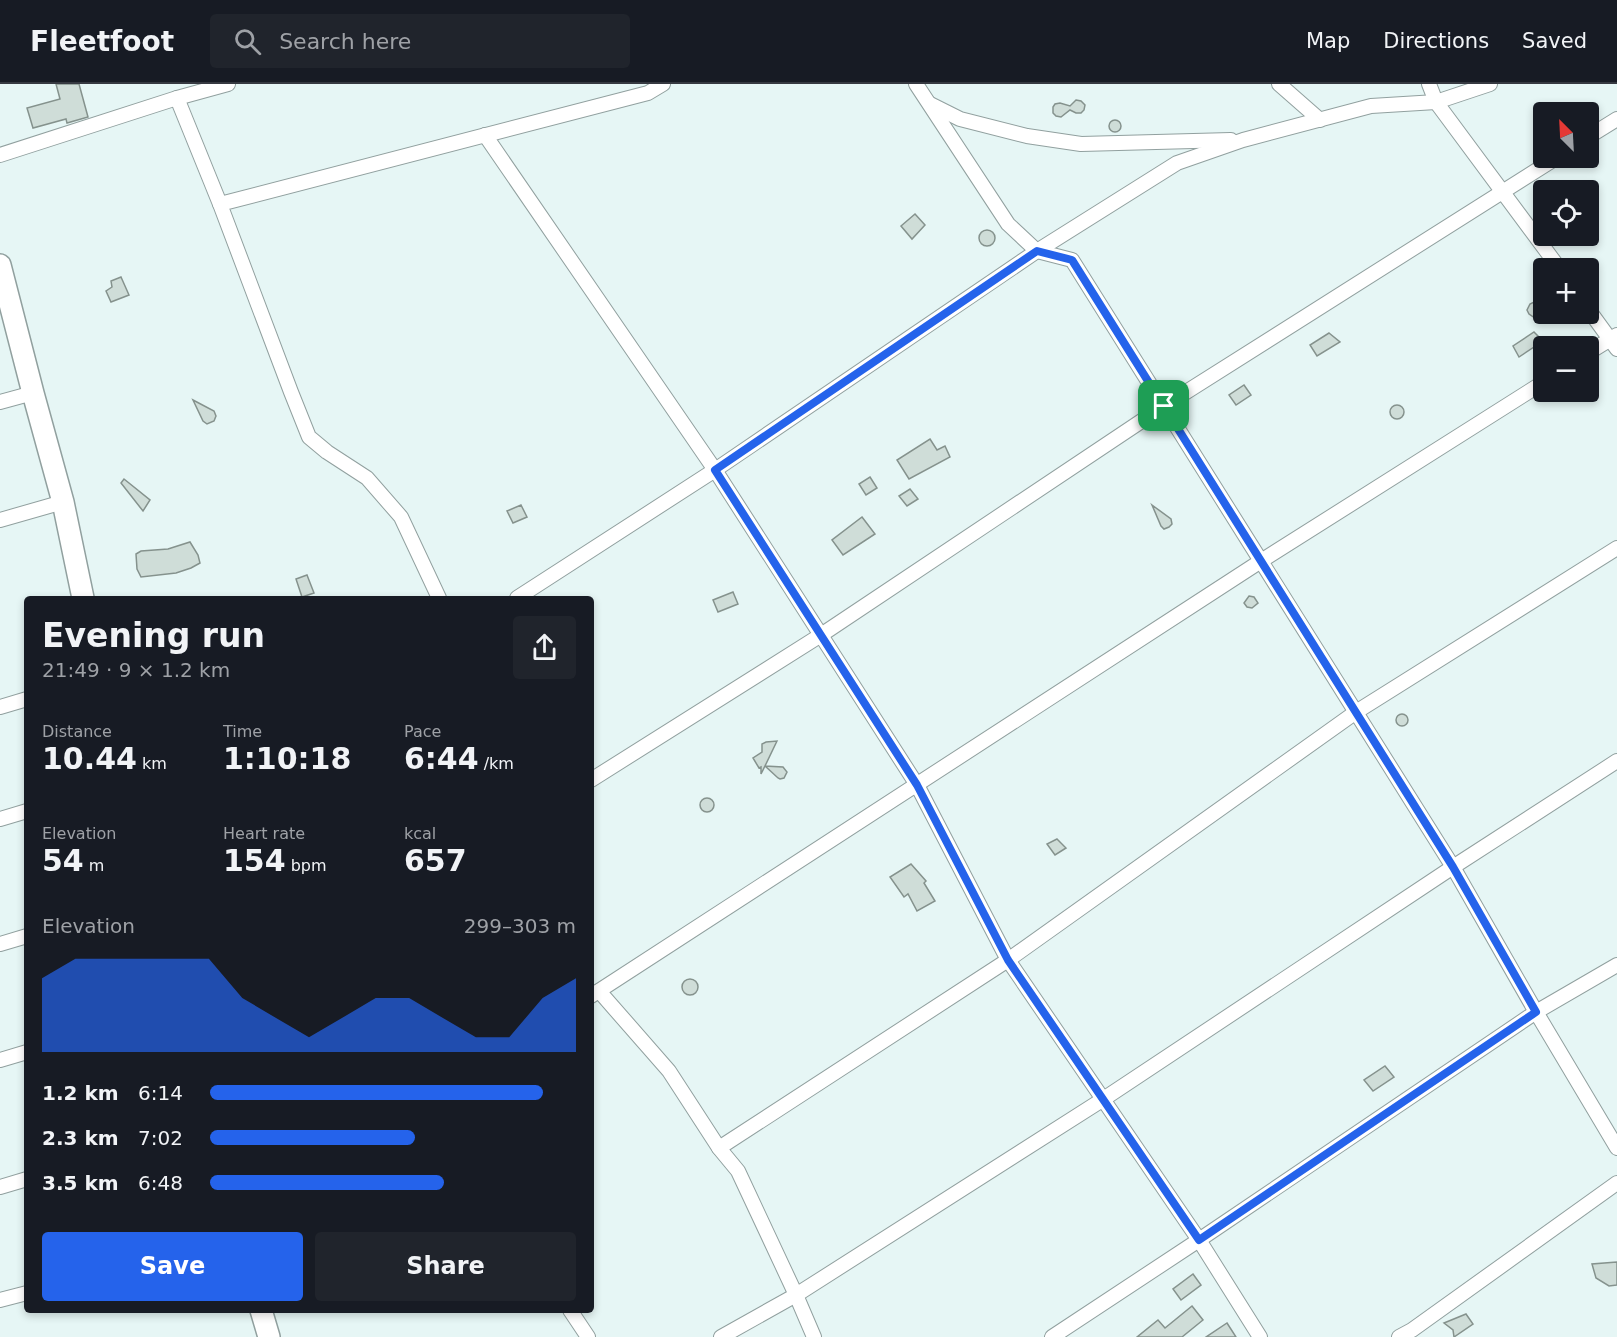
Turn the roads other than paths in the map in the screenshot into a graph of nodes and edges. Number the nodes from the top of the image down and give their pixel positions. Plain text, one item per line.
1 (228, 84) edge
2 (663, 84) edge
3 (916, 84) edge
4 (1279, 84) edge
5 (1429, 84) edge
6 (1490, 84) edge
7 (177, 98) junction
8 (1436, 102) junction
9 (928, 103) junction
10 (1617, 119) edge
11 (1320, 120) junction
12 (1599, 130) edge
13 (485, 135) junction
14 (1243, 140) junction
15 (0, 155) edge
16 (1540, 168) edge
17 (1502, 192) junction
18 (220, 204) junction
19 (1037, 251) junction
20 (1552, 258) edge
21 (1, 270) edge
22 (1599, 322) edge
23 (1615, 341) edge
24 (1599, 348) edge
25 (1533, 389) edge
26 (33, 393) junction
27 (0, 402) edge
28 (1164, 406) junction
29 (715, 470) junction
30 (63, 502) junction
31 (0, 520) edge
32 (1617, 548) edge
33 (1261, 561) junction
34 (83, 596) edge
35 (438, 596) edge
36 (520, 596) edge
37 (821, 635) junction
38 (24, 700) edge
39 (0, 707) edge
40 (1356, 712) junction
41 (1617, 761) edge
42 (594, 778) edge
43 (917, 785) junction
44 (24, 812) edge
45 (0, 819) edge
46 (1453, 867) junction
47 (24, 937) edge
48 (0, 944) edge
49 (1008, 960) junction
50 (1617, 965) edge
51 (595, 993) edge
52 (1536, 1012) junction
53 (24, 1053) edge
54 (0, 1060) edge
55 (1102, 1100) junction
56 (719, 1148) junction
57 (1617, 1148) edge
58 (24, 1180) edge
59 (1617, 1183) edge
60 (0, 1187) edge
61 (1199, 1240) junction
62 (24, 1294) edge
63 (796, 1295) junction
64 (0, 1300) edge
65 (261, 1313) edge
66 (572, 1313) edge
67 (265, 1336) edge
68 (588, 1337) edge
69 (721, 1337) edge
70 (814, 1337) edge
71 (1052, 1337) edge
72 (1260, 1337) edge
73 (1399, 1337) edge

1 - 7 street
2 - 13 street
3 - 9 street
4 - 11 street
5 - 8 street
6 - 8 street
7 - 15 street
7 - 18 street
8 - 11 street
8 - 17 street
9 - 14 street
9 - 19 street
10 - 12 street
11 - 14 street
13 - 18 street
13 - 29 street
14 - 19 street
16 - 17 street
17 - 20 street
17 - 28 street
18 - 35 street
19 - 28 street
19 - 29 street
21 - 26 main road
22 - 23 street
23 - 24 street
25 - 33 street
26 - 27 street
26 - 30 main road
28 - 33 street
28 - 37 street
29 - 36 street
29 - 37 street
30 - 31 street
30 - 34 main road
32 - 40 street
33 - 40 street
33 - 43 street
37 - 42 street
37 - 43 street
38 - 39 street
40 - 46 street
40 - 49 street
41 - 46 street
43 - 49 street
43 - 51 street
44 - 45 street
46 - 52 street
46 - 55 street
47 - 48 street
49 - 55 street
49 - 56 street
50 - 52 street
51 - 56 street
52 - 57 street
52 - 61 street
53 - 54 street
55 - 61 street
55 - 63 street
56 - 63 street
58 - 60 street
59 - 73 street
61 - 71 street
61 - 72 street
62 - 64 street
63 - 69 street
63 - 70 street
65 - 67 main road
66 - 68 street

